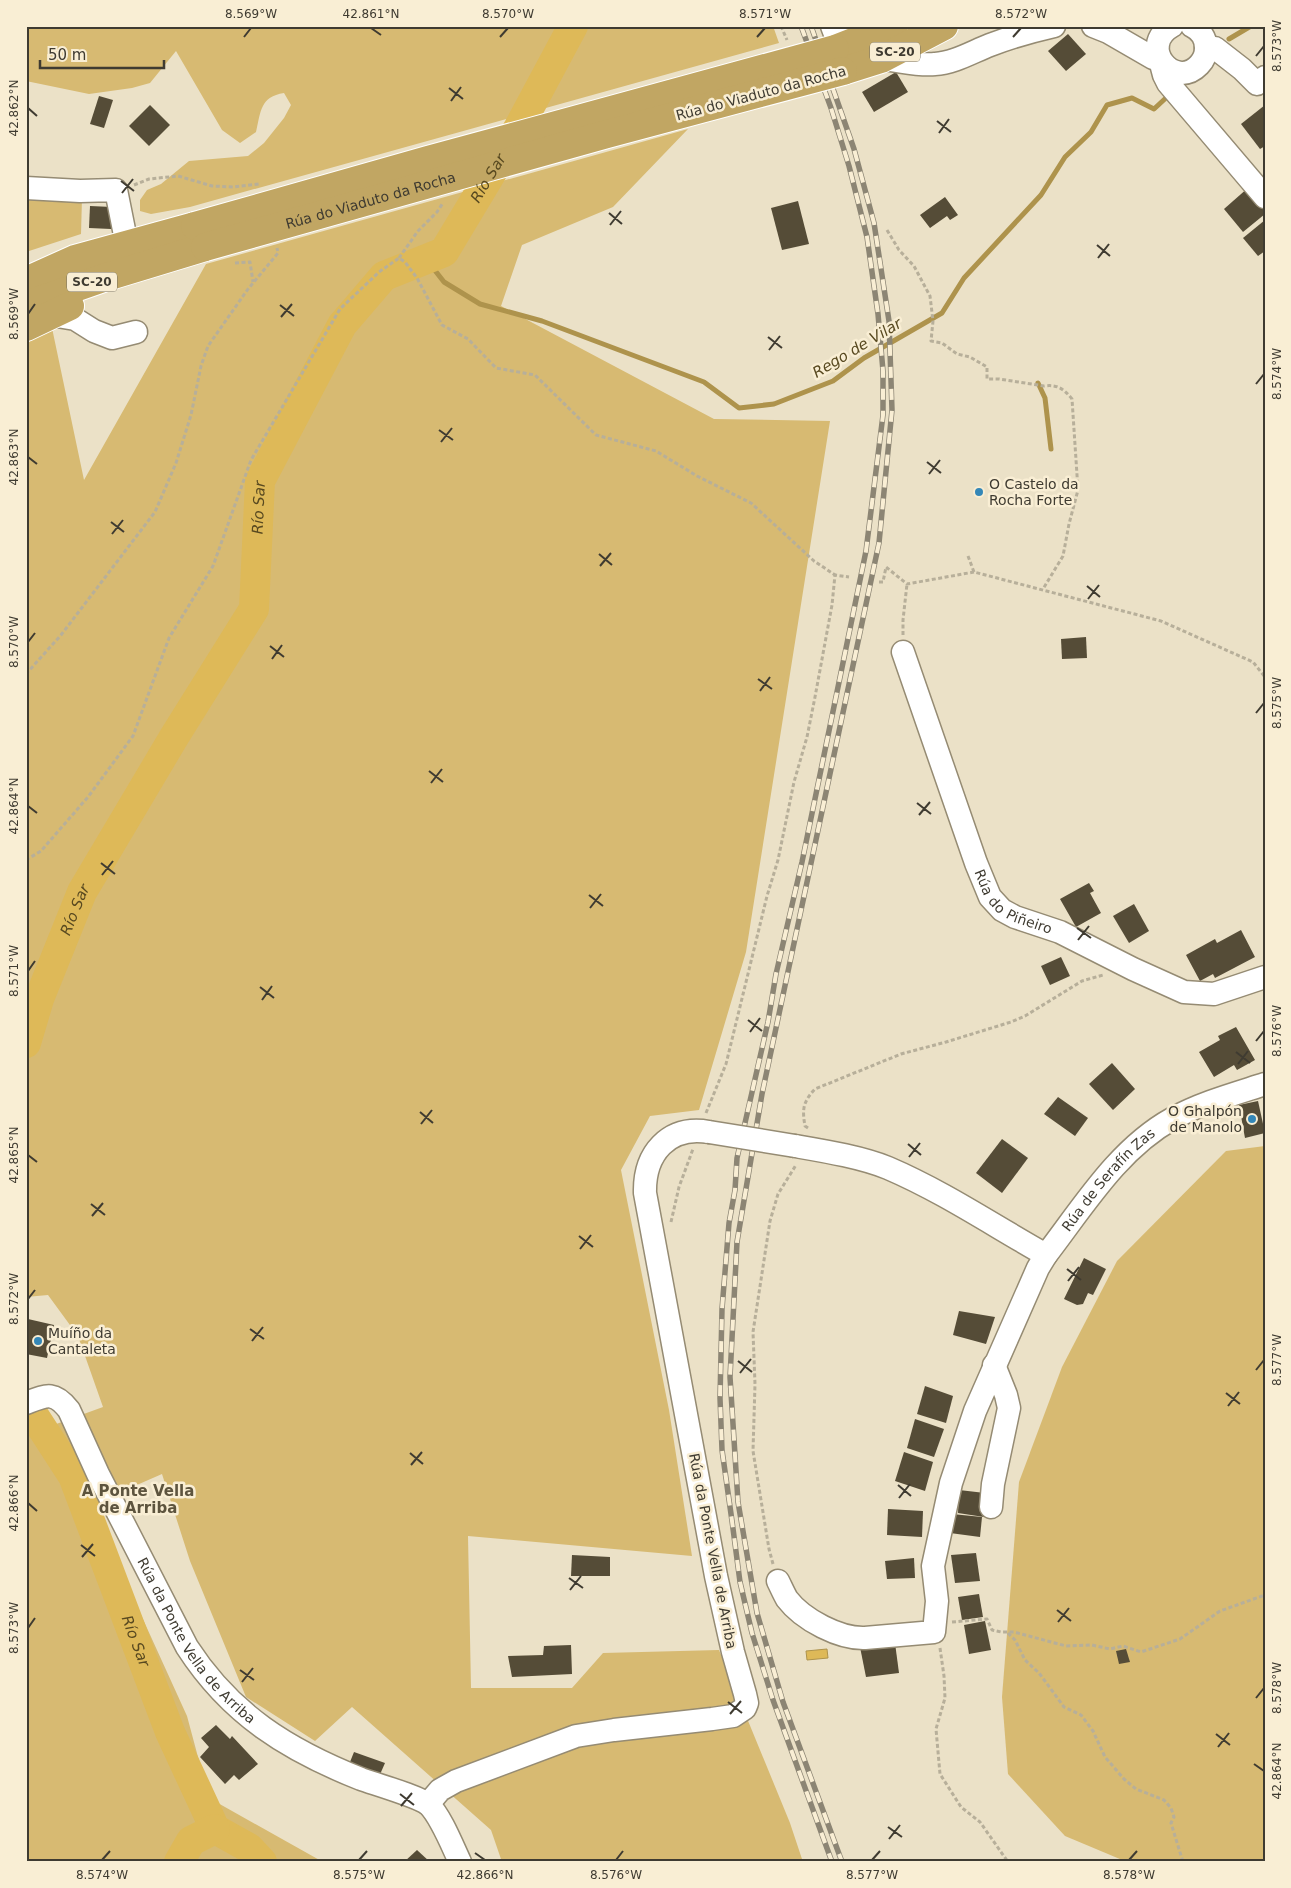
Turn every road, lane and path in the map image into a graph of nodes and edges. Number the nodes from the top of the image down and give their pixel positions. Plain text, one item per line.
1 (781, 26) edge
2 (894, 26) edge
3 (944, 26) edge
4 (1054, 26) edge
5 (1093, 26) edge
6 (1172, 26) edge
7 (787, 40) dead end
8 (1204, 43) edge
9 (838, 49) edge
10 (881, 58) junction
11 (1160, 60) junction
12 (1265, 77) edge
13 (1216, 137) junction
14 (262, 184) dead end
15 (26, 188) edge
16 (116, 190) junction
17 (1265, 197) edge
18 (887, 230) dead end
19 (200, 237) junction
20 (276, 244) dead end
21 (127, 245) junction
22 (76, 259) junction
23 (159, 260) junction
24 (26, 262) edge
25 (227, 263) dead end
26 (26, 281) edge
27 (253, 283) junction
28 (26, 305) edge
29 (51, 315) junction
30 (26, 327) edge
31 (136, 332) dead end
32 (968, 556) dead end
33 (974, 572) junction
34 (835, 575) junction
35 (849, 577) dead end
36 (879, 582) dead end
37 (908, 584) junction
38 (1043, 589) junction
39 (903, 652) joint
40 (26, 674) edge
41 (1265, 677) edge
42 (26, 860) edge
43 (1133, 969) junction
44 (1265, 977) edge
45 (1265, 1084) edge
46 (705, 1132) junction
47 (805, 1142) junction
48 (671, 1226) dead end
49 (1046, 1255) junction
50 (994, 1365) junction
51 (36, 1399) edge
52 (991, 1507) dead end
53 (778, 1582) joint
54 (1265, 1595) edge
55 (934, 1628) junction
56 (1008, 1632) junction
57 (428, 1804) junction
58 (460, 1862) edge
59 (1008, 1862) edge
60 (1182, 1862) edge

1 - 7 path
2 - 9 highway, Rúa do Viaduto da Rocha / SC-20
3 - 10 highway, Rúa do Viaduto da Rocha / SC-20
4 - 10 street
5 - 11 street
6 - 11 street
8 - 11 street
8 - 12 street
8 - 13 street
9 - 10 highway, Rúa do Viaduto da Rocha / SC-20
9 - 19 highway, Rúa do Viaduto da Rocha / SC-20, bridge
11 - 13 street
13 - 17 street
14 - 16 path
15 - 16 street
16 - 21 street
18 - 38 path
19 - 21 highway, Rúa do Viaduto da Rocha / SC-20
19 - 23 highway, Rúa do Viaduto da Rocha / SC-20
20 - 27 path
21 - 22 highway, Rúa do Viaduto da Rocha / SC-20
22 - 24 highway
22 - 26 highway, Rúa do Viaduto da Rocha / SC-20
23 - 28 highway, Rúa do Viaduto da Rocha / SC-20
23 - 29 highway
25 - 27 path
27 - 40 path
29 - 30 highway
29 - 31 street
32 - 33 path
33 - 37 path
33 - 38 path
34 - 35 path
34 - 42 path
34 - 46 path
36 - 37 path
37 - 39 path
38 - 41 path
39 - 43 street, Rúa do Piñeiro
43 - 44 street, Rúa do Piñeiro
43 - 47 path
45 - 49 street, Rúa de Serafín Zas
46 - 47 street, bridge
46 - 48 path
46 - 57 street, Rúa da Ponte Vella de Arriba
47 - 49 street
47 - 53 path
49 - 50 street, Rúa de Serafín Zas
50 - 52 street
50 - 55 street, Rúa de Serafín Zas
51 - 57 street, Rúa da Ponte Vella de Arriba
53 - 55 street
54 - 56 path
55 - 56 path
55 - 59 path
56 - 60 path
57 - 58 street

